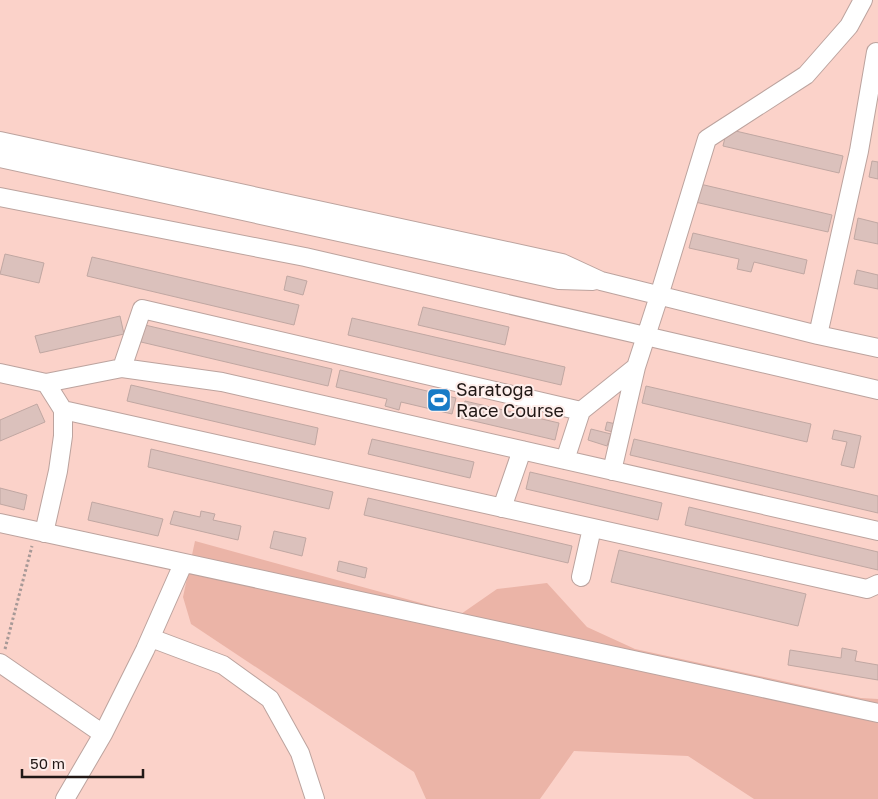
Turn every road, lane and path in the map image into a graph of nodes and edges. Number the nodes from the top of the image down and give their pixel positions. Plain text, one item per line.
1 (863, 0) edge
2 (876, 52) dead end
3 (0, 141) edge
4 (0, 158) edge
5 (46, 159) junction
6 (0, 197) edge
7 (659, 296) junction
8 (818, 335) junction
9 (646, 336) junction
10 (878, 348) edge
11 (636, 367) junction
12 (122, 368) junction
13 (0, 373) edge
14 (46, 383) junction
15 (878, 390) edge
16 (63, 410) junction
17 (581, 411) junction
18 (522, 450) junction
19 (565, 460) junction
20 (612, 471) junction
21 (502, 508) junction
22 (0, 523) edge
23 (592, 528) junction
24 (878, 531) edge
25 (40, 532) junction
26 (183, 564) junction
27 (581, 577) dead end
28 (878, 584) edge
29 (151, 638) junction
30 (0, 663) edge
31 (878, 713) edge
32 (103, 734) junction
33 (65, 799) edge
34 (315, 799) edge

1 - 7 lane
2 - 8 lane
3 - 5 lane
4 - 5 lane
5 - 7 lane
6 - 9 lane
7 - 8 lane
7 - 9 lane
8 - 10 lane
9 - 11 lane
9 - 15 lane
11 - 17 lane
11 - 20 lane
12 - 14 lane
12 - 17 lane
12 - 18 lane
13 - 14 lane
14 - 16 lane
16 - 21 lane
16 - 25 lane
17 - 19 lane
18 - 19 lane
18 - 21 lane
19 - 20 lane
20 - 24 lane
21 - 23 lane
22 - 25 lane
23 - 27 lane
23 - 28 lane
25 - 26 lane
25 - 30 path
26 - 29 lane
26 - 31 lane
29 - 32 lane
29 - 34 lane
30 - 32 lane
32 - 33 lane

